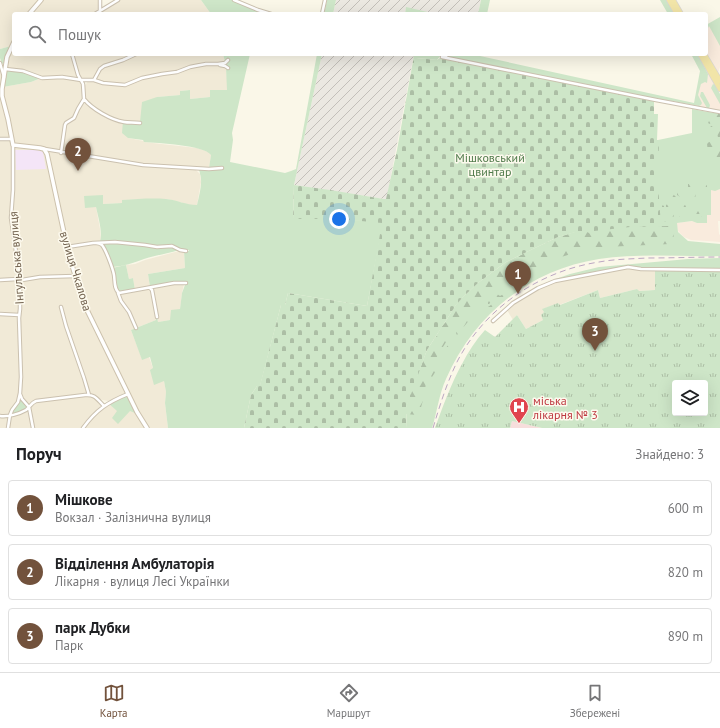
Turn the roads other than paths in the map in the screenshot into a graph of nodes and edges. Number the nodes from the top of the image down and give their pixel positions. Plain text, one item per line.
1 (41, 0) edge
2 (100, 0) edge
3 (118, 0) edge
4 (234, 0) edge
5 (325, 0) edge
6 (669, 0) edge
7 (673, 0) edge
8 (109, 6) junction
9 (100, 11) joint
10 (31, 12) edge
11 (264, 12) edge
12 (322, 12) edge
13 (676, 12) edge
14 (680, 12) edge
15 (12, 46) edge
16 (73, 56) edge
17 (132, 56) edge
18 (442, 56) edge
19 (701, 56) edge
20 (705, 56) edge
21 (228, 60) dead end
22 (0, 63) edge
23 (218, 64) junction
24 (228, 68) dead end
25 (5, 69) junction
26 (4, 79) junction
27 (81, 80) junction
28 (94, 80) junction
29 (88, 81) junction
30 (720, 81) edge
31 (84, 87) junction
32 (720, 90) edge
33 (84, 99) junction
34 (720, 112) edge
35 (140, 123) dead end
36 (11, 138) junction
37 (0, 139) edge
38 (13, 145) junction
39 (44, 149) junction
40 (61, 152) junction
41 (222, 168) dead end
42 (96, 243) junction
43 (67, 247) junction
44 (186, 251) dead end
45 (720, 270) edge
46 (75, 276) junction
47 (20, 279) junction
48 (0, 280) edge
49 (186, 283) dead end
50 (150, 288) junction
51 (118, 293) junction
52 (61, 307) dead end
53 (0, 314) edge
54 (19, 315) junction
55 (157, 317) dead end
56 (493, 321) dead end
57 (136, 328) dead end
58 (20, 393) junction
59 (128, 394) junction
60 (89, 395) junction
61 (25, 403) junction
62 (32, 403) junction
63 (104, 406) junction
64 (29, 407) junction
65 (10, 415) junction
66 (0, 416) edge
67 (8, 428) edge
68 (33, 428) edge
69 (83, 428) edge
70 (147, 428) edge

1 - 10 street
2 - 8 street
2 - 9 street
3 - 8 street
4 - 11 street
5 - 12 street
6 - 13 main road
7 - 14 main road
8 - 9 street
15 - 25 street
16 - 27 street
17 - 28 street
18 - 34 street
19 - 32 main road
20 - 30 main road
21 - 23 street
22 - 26 street, Інгульська вулиця
23 - 24 street
23 - 28 street
25 - 26 street
25 - 27 street
26 - 36 street, Інгульська вулиця
27 - 29 street
27 - 31 street
28 - 29 street
29 - 31 street
31 - 33 street
33 - 35 street
33 - 40 street
36 - 37 street
36 - 38 street, Інгульська вулиця
38 - 39 street
38 - 47 street, Інгульська вулиця
39 - 40 street
39 - 43 street, вулиця Чкалова
40 - 41 street
42 - 43 street
42 - 44 street
42 - 51 street
43 - 46 street, вулиця Чкалова
45 - 56 street
46 - 47 street
46 - 59 street, вулиця Чкалова
47 - 48 street
47 - 54 street, Інгульська вулиця
49 - 50 street
50 - 51 street
50 - 55 street
51 - 57 street
52 - 60 street
53 - 54 street
54 - 58 street, Інгульська вулиця
58 - 61 street
58 - 65 street, Інгульська вулиця
59 - 63 street
59 - 70 street, вулиця Чкалова
60 - 62 street
60 - 63 street
61 - 62 street
61 - 64 street
62 - 64 street
63 - 69 street
64 - 65 street
64 - 68 street
65 - 66 street
65 - 67 street, Інгульська вулиця

